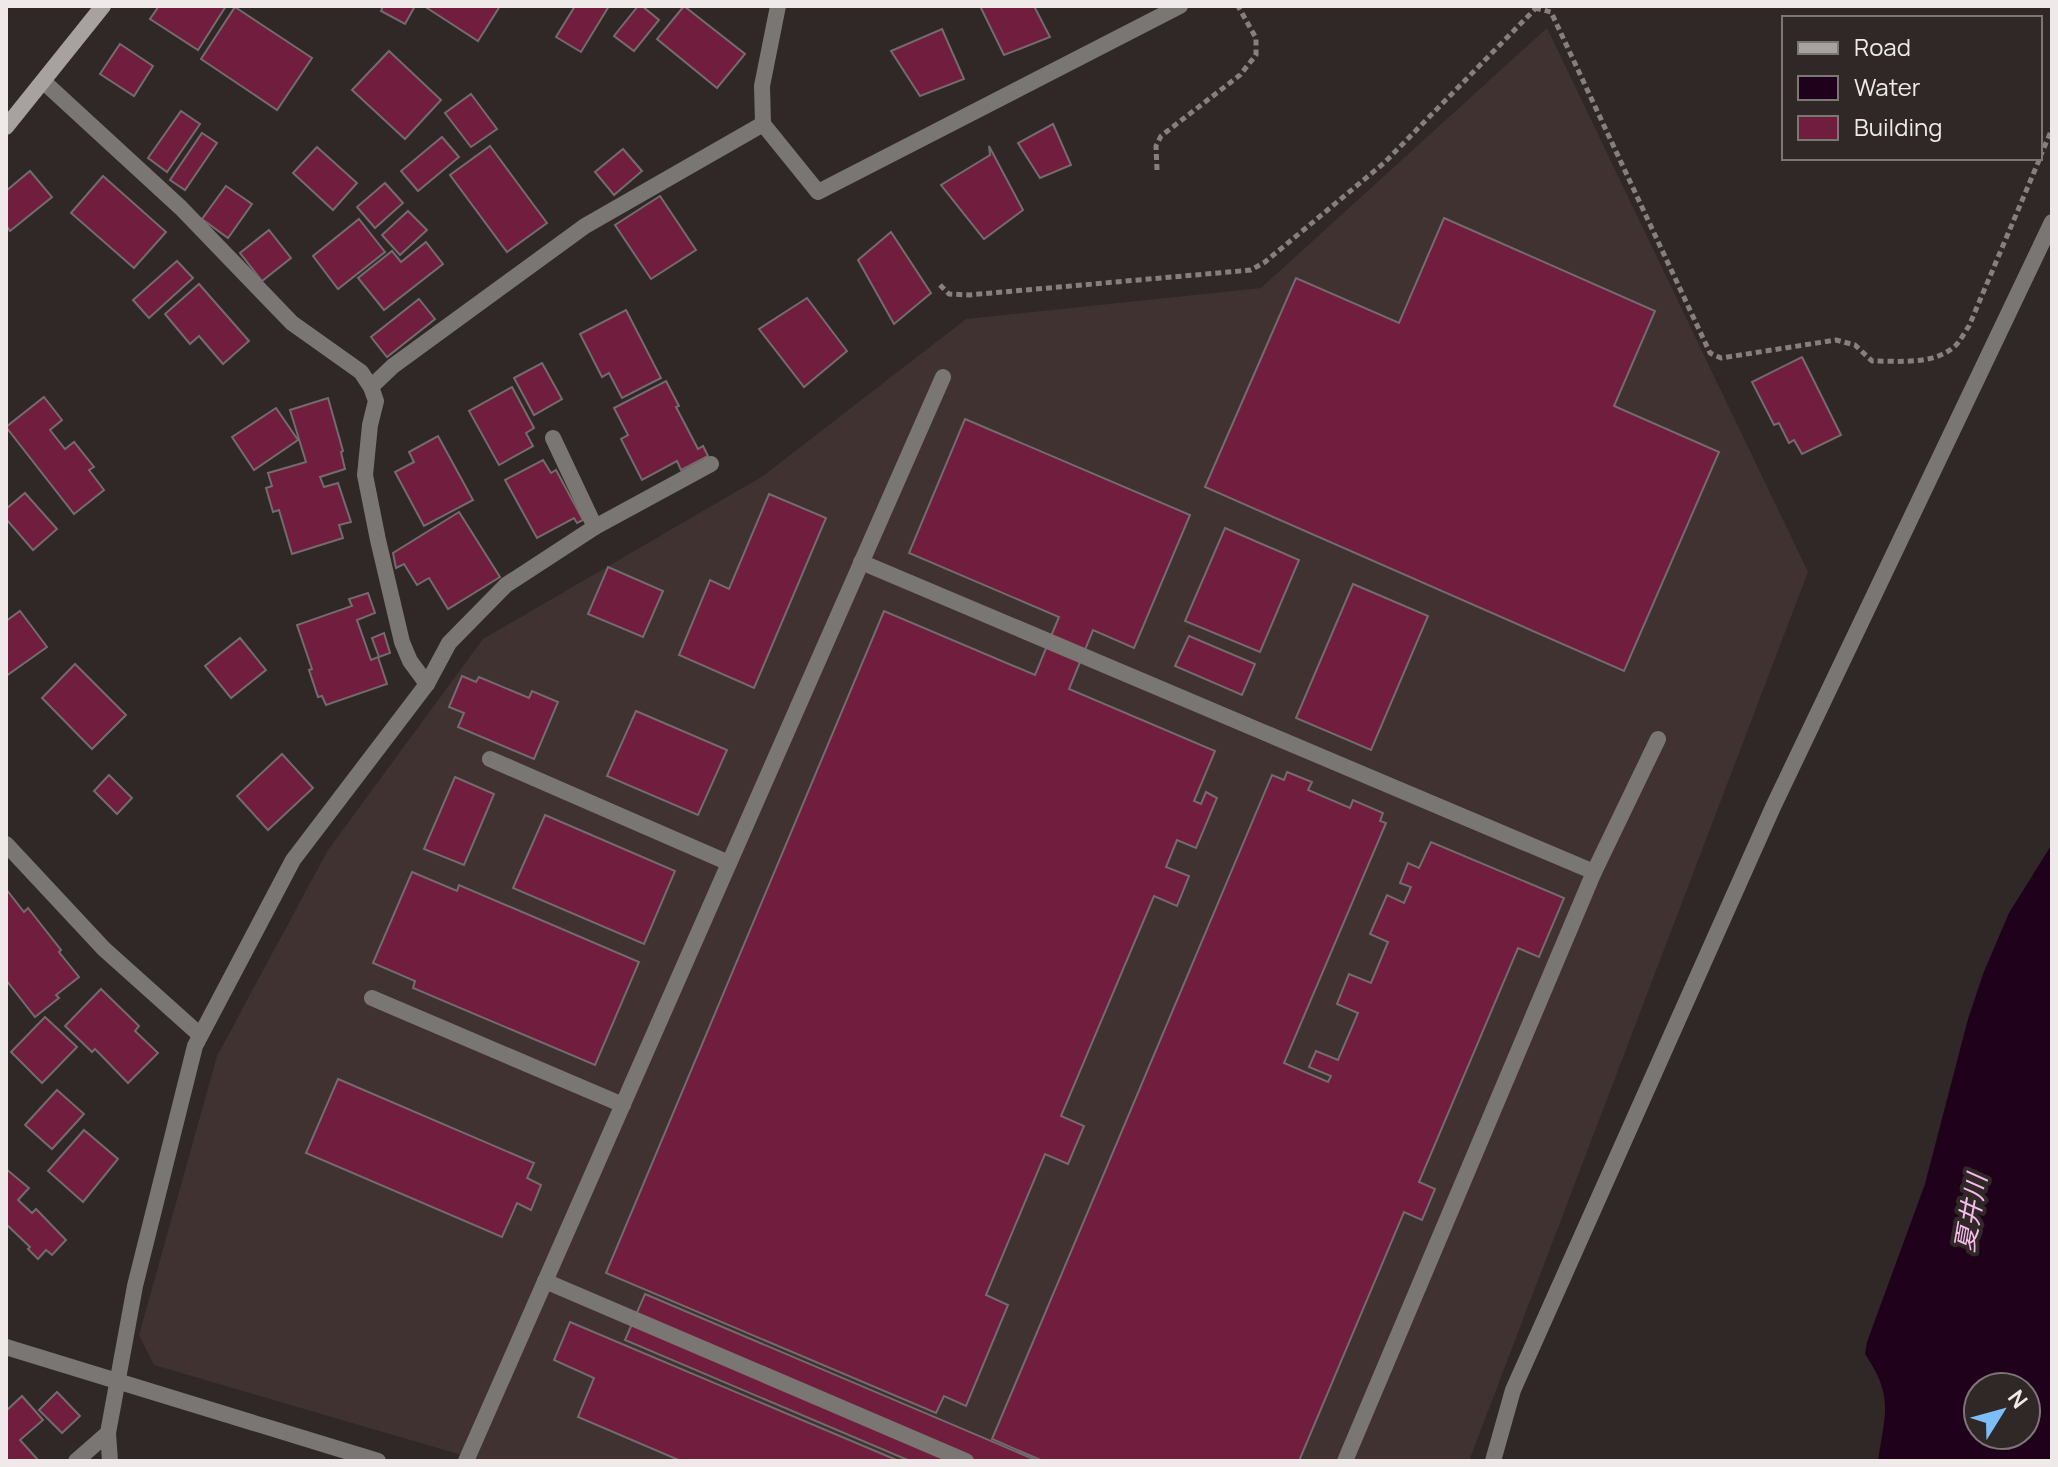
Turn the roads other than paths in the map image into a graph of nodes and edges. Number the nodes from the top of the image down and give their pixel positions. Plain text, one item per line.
1 (103, 6) edge
2 (778, 6) edge
3 (1180, 6) edge
4 (44, 82) junction
5 (763, 124) junction
6 (6, 127) edge
7 (2052, 222) edge
8 (943, 377) dead end
9 (371, 387) junction
10 (553, 438) dead end
11 (711, 464) dead end
12 (595, 527) junction
13 (861, 562) junction
14 (427, 684) junction
15 (1658, 739) dead end
16 (490, 759) dead end
17 (6, 844) edge
18 (729, 863) junction
19 (1594, 872) junction
20 (372, 998) dead end
21 (200, 1035) junction
22 (623, 1105) junction
23 (545, 1281) junction
24 (6, 1347) edge
25 (119, 1382) junction
26 (108, 1433) junction
27 (76, 1461) edge
28 (110, 1461) edge
29 (378, 1461) edge
30 (466, 1461) edge
31 (966, 1461) edge
32 (1345, 1461) edge
33 (1493, 1461) edge

1 - 4 main road
2 - 5 street
3 - 5 street
4 - 6 main road
4 - 9 street
5 - 9 street
7 - 33 street
8 - 13 street
9 - 14 street
10 - 12 street
11 - 12 street
12 - 14 street
13 - 18 street
13 - 19 street
14 - 21 street
15 - 19 street
16 - 18 street
17 - 21 street
18 - 22 street
19 - 32 street
20 - 22 street
21 - 25 street
22 - 23 street
23 - 30 street
23 - 31 street
24 - 25 street
25 - 26 street
25 - 29 street
26 - 27 street
26 - 28 street

